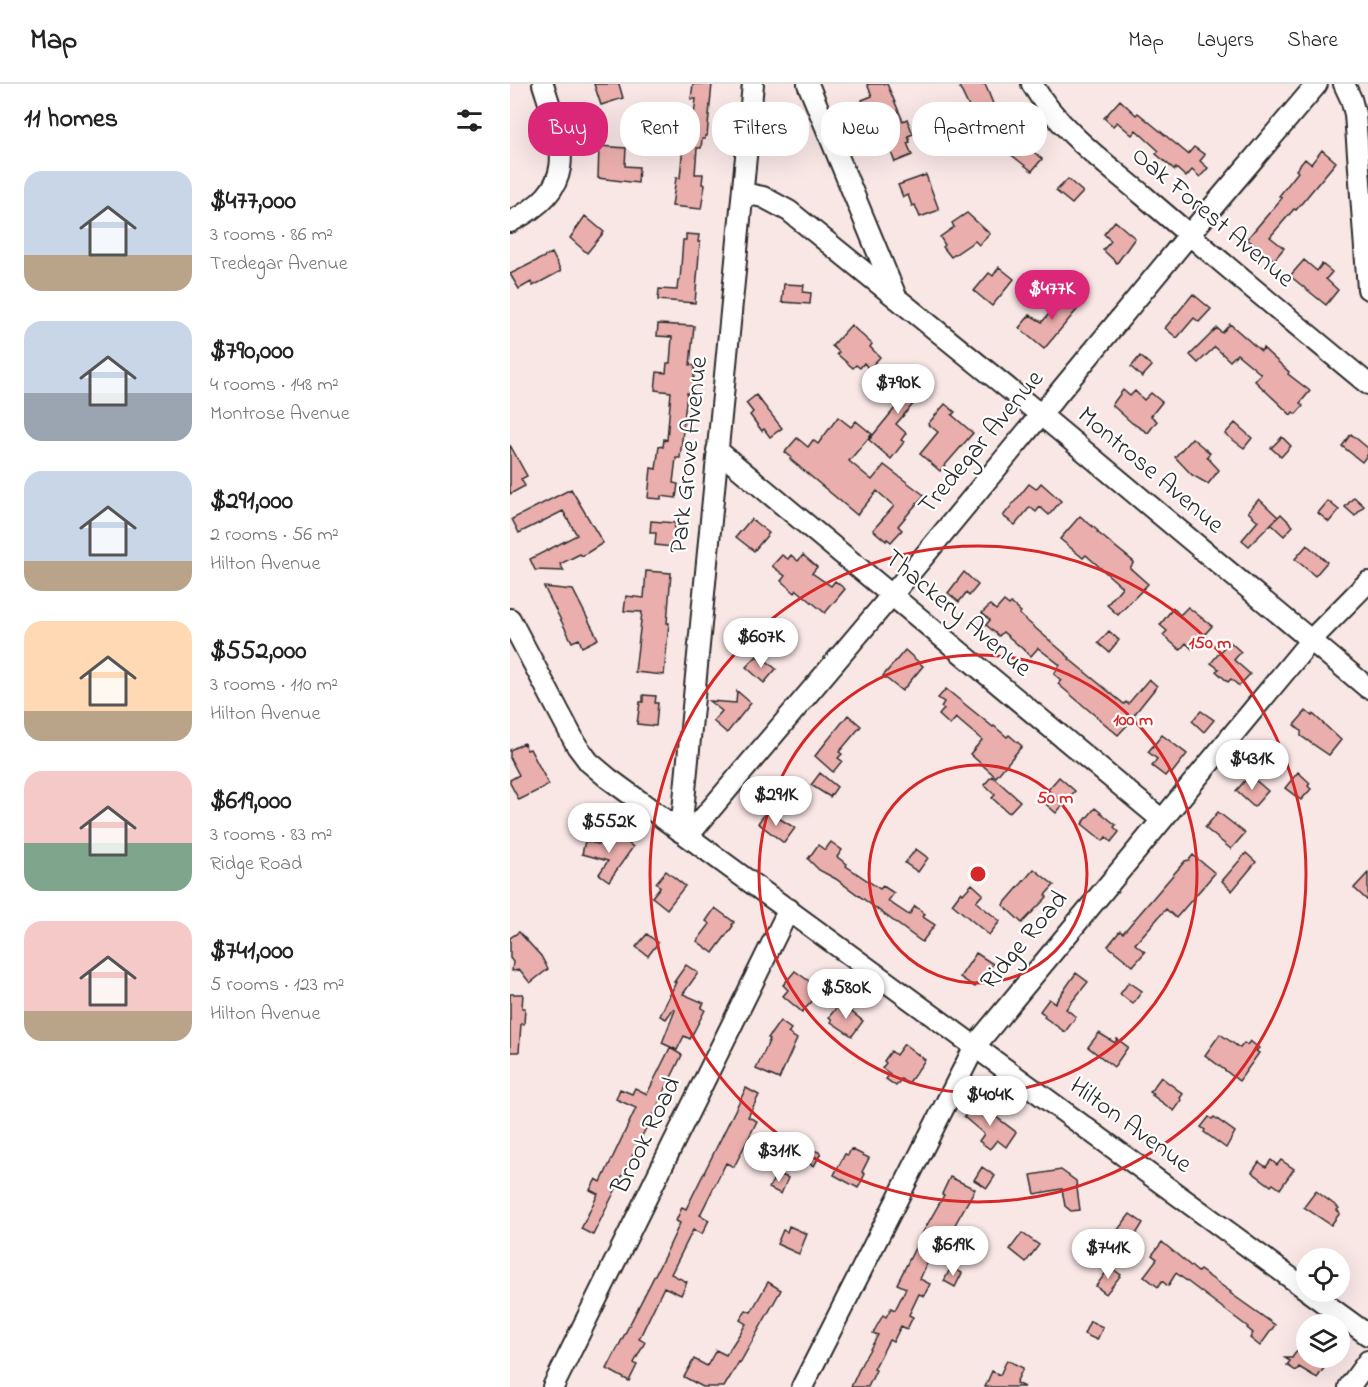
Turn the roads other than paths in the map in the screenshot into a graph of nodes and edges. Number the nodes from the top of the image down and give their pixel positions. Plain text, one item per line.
1 (543, 84) edge
2 (753, 84) edge
3 (808, 84) edge
4 (1032, 84) edge
5 (1317, 84) edge
6 (1344, 84) edge
7 (743, 193) junction
8 (510, 222) edge
9 (1189, 235) junction
10 (1368, 289) edge
11 (896, 296) junction
12 (1368, 384) edge
13 (1041, 415) junction
14 (717, 450) junction
15 (1368, 582) edge
16 (891, 595) junction
17 (512, 628) edge
18 (1311, 640) junction
19 (1368, 688) edge
20 (1162, 820) junction
21 (685, 834) junction
22 (789, 909) junction
23 (975, 1046) junction
24 (1296, 1281) edge
25 (1324, 1302) edge
26 (1368, 1335) edge
27 (1368, 1361) edge
28 (553, 1387) edge
29 (802, 1387) edge
30 (1349, 1387) edge

1 - 8 street
2 - 7 street, Park Grove Avenue
3 - 11 street, Montrose Avenue
4 - 9 street, Oak Forest Avenue
5 - 9 street, Tredegar Avenue
6 - 10 street
7 - 11 street, Montrose Avenue
7 - 14 street, Park Grove Avenue
9 - 12 street, Oak Forest Avenue
9 - 13 street, Tredegar Avenue
11 - 13 street, Montrose Avenue
13 - 16 street, Tredegar Avenue
13 - 18 street, Montrose Avenue
14 - 16 street, Thackery Avenue
14 - 21 street, Park Grove Avenue
15 - 18 street, Ridge Road
16 - 20 street, Thackery Avenue
16 - 21 street, Tredegar Avenue
17 - 21 street, Hilton Avenue
18 - 19 street, Montrose Avenue
18 - 20 street, Ridge Road
20 - 23 street, Ridge Road
21 - 22 street, Hilton Avenue
22 - 23 street, Hilton Avenue
22 - 28 street, Brook Road
23 - 24 street, Hilton Avenue
23 - 29 street, Ridge Road
25 - 26 street, Hilton Avenue
27 - 30 street

